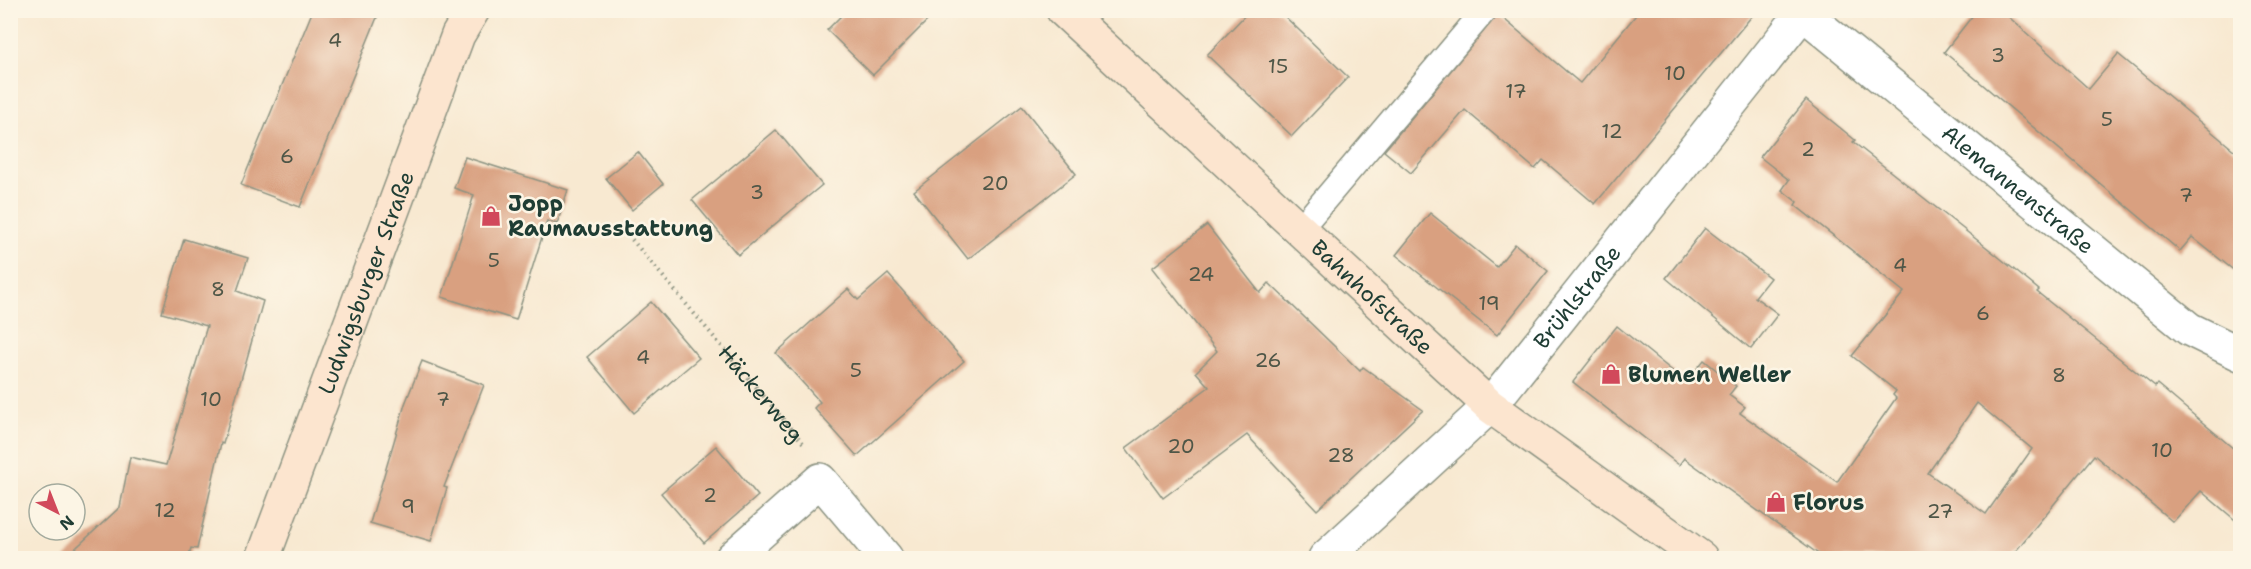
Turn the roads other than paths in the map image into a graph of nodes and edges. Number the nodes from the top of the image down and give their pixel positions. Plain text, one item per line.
1 (473, 10) edge
2 (1063, 10) edge
3 (1485, 10) edge
4 (1804, 12) edge
5 (1299, 230) junction
6 (2241, 354) edge
7 (1490, 406) junction
8 (263, 558) edge
9 (732, 558) edge
10 (886, 558) edge
11 (1325, 558) edge
12 (1701, 558) edge

1 - 8 street, Ludwigsburger Straße
2 - 5 street, Bahnhofstraße
3 - 5 lane
4 - 6 street, Alemannenstraße
4 - 7 street, Brühlstraße
5 - 7 street, Bahnhofstraße
7 - 11 street, Brühlstraße
7 - 12 street, Bahnhofstraße
9 - 10 street

